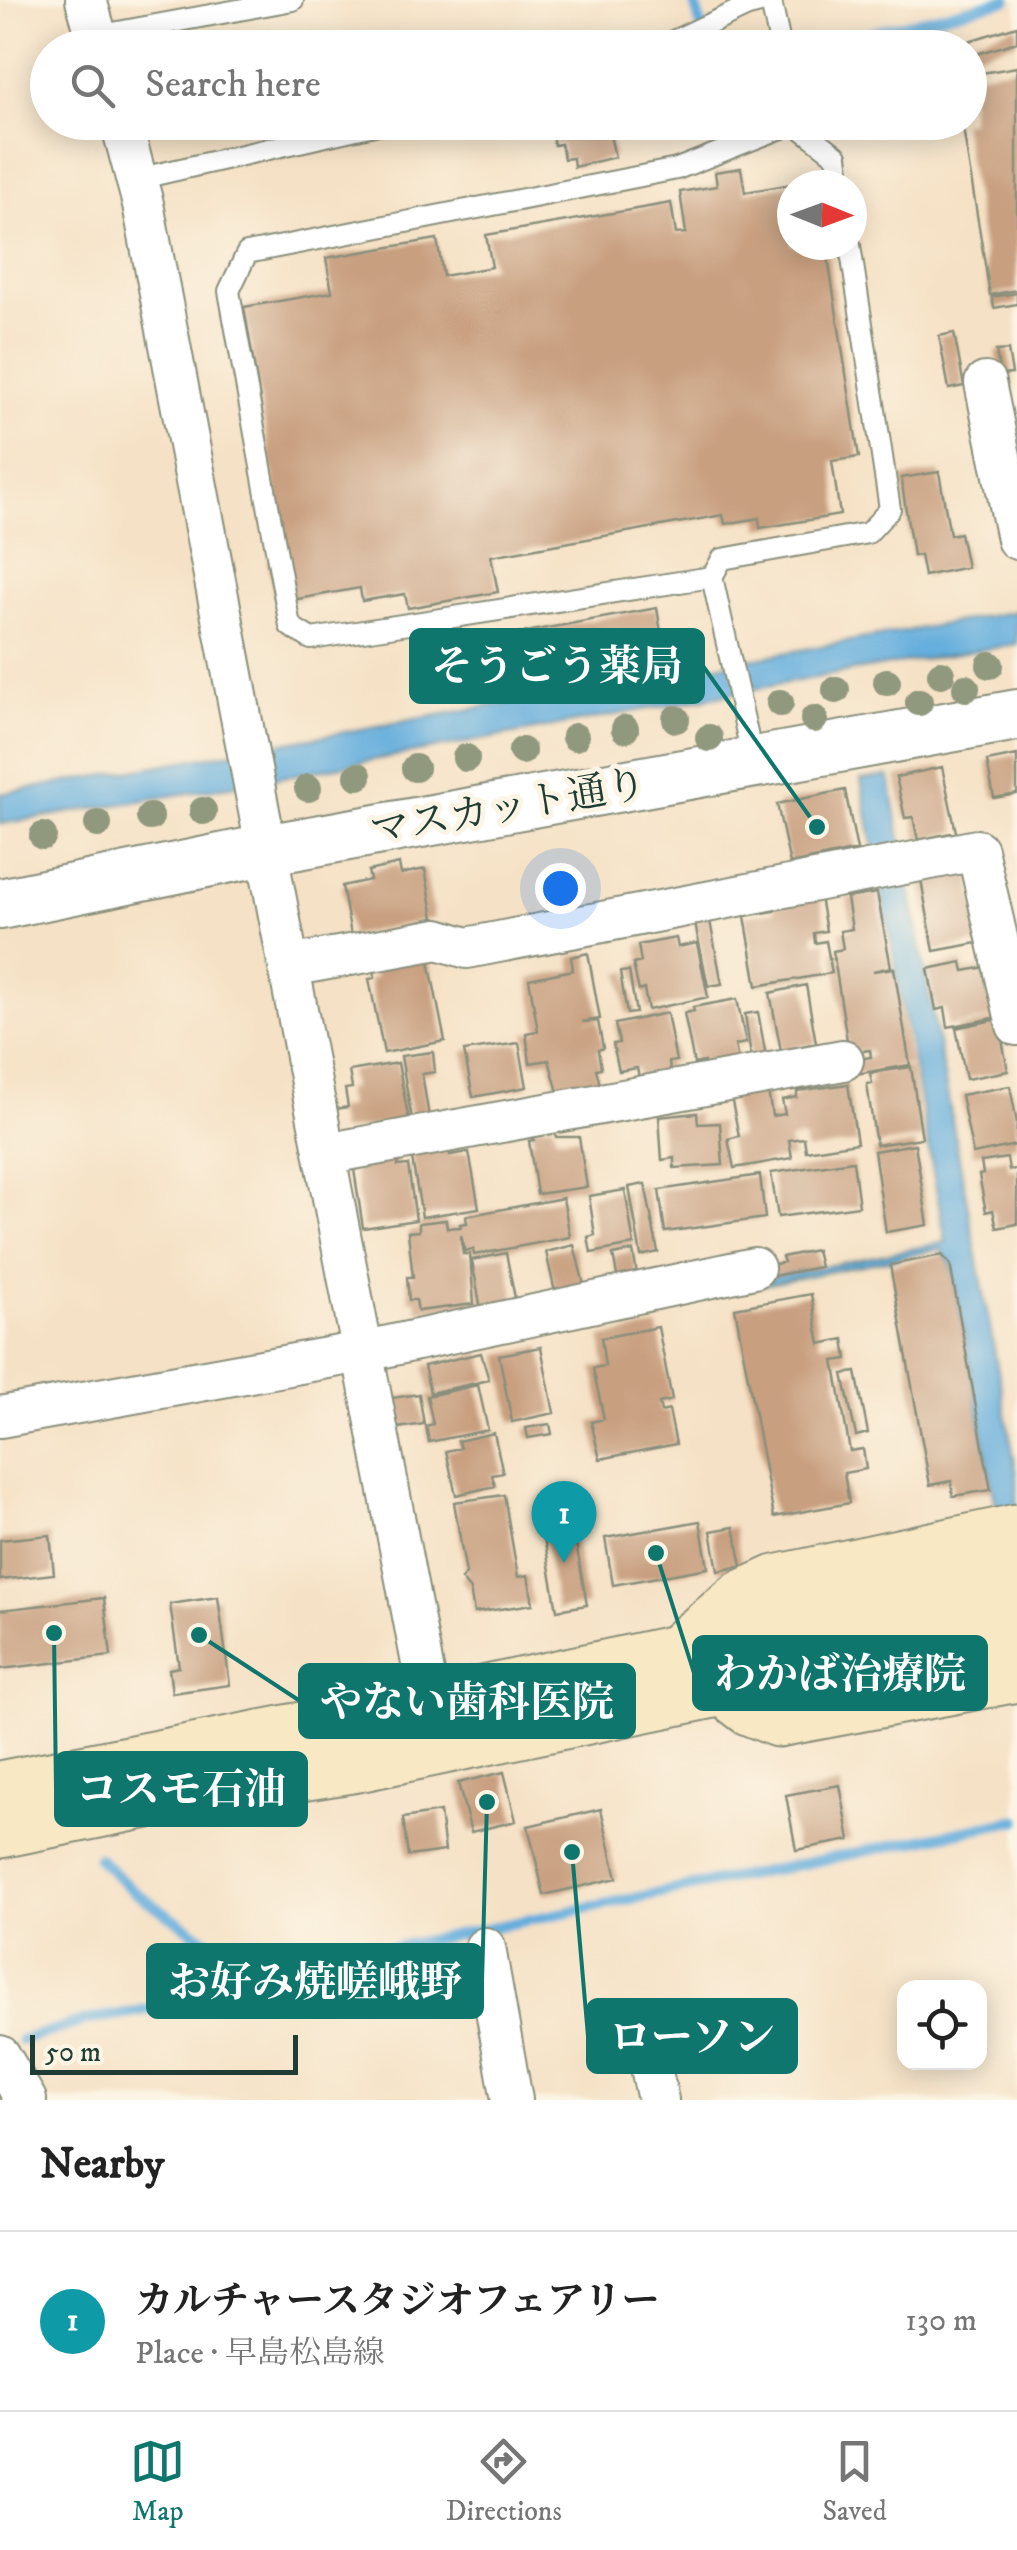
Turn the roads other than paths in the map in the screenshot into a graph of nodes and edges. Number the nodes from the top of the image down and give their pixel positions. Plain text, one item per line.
1 (293, 0) edge
2 (772, 1) edge
3 (747, 3) edge
4 (94, 28) edge
5 (700, 30) edge
6 (778, 30) edge
7 (126, 140) edge
8 (308, 140) edge
9 (754, 140) edge
10 (816, 140) edge
11 (838, 170) edge
12 (136, 179) junction
13 (852, 260) edge
14 (985, 383) dead end
15 (1010, 462) edge
16 (1017, 538) edge
17 (712, 577) junction
18 (1017, 715) edge
19 (753, 762) junction
20 (264, 850) junction
21 (0, 904) edge
22 (288, 966) junction
23 (1017, 1026) edge
24 (843, 1060) dead end
25 (325, 1154) junction
26 (754, 1268) dead end
27 (361, 1352) junction
28 (0, 1417) edge
29 (1013, 1571) edge
30 (1017, 1674) edge
31 (724, 1687) junction
32 (430, 1704) junction
33 (0, 1789) edge
34 (0, 1830) edge
35 (484, 1948) dead end
36 (648, 2053) dead end
37 (0, 2056) edge
38 (26, 2100) edge
39 (512, 2100) edge
40 (658, 2100) edge

1 - 4 lane
2 - 3 lane
2 - 6 lane
3 - 5 lane
7 - 12 street
8 - 12 lane
9 - 17 lane
10 - 11 lane
12 - 20 street
13 - 17 lane
14 - 15 street
15 - 16 street
17 - 19 lane
18 - 19 street, マスカット通り
19 - 20 street, マスカット通り
20 - 21 street, マスカット通り
20 - 22 street
22 - 23 street
22 - 25 street
24 - 25 street
25 - 27 street
26 - 27 street
27 - 28 street
27 - 32 street
29 - 31 main road
29 - 32 main road
30 - 31 main road
31 - 34 main road
32 - 33 main road
35 - 39 street
36 - 40 street
37 - 38 street

